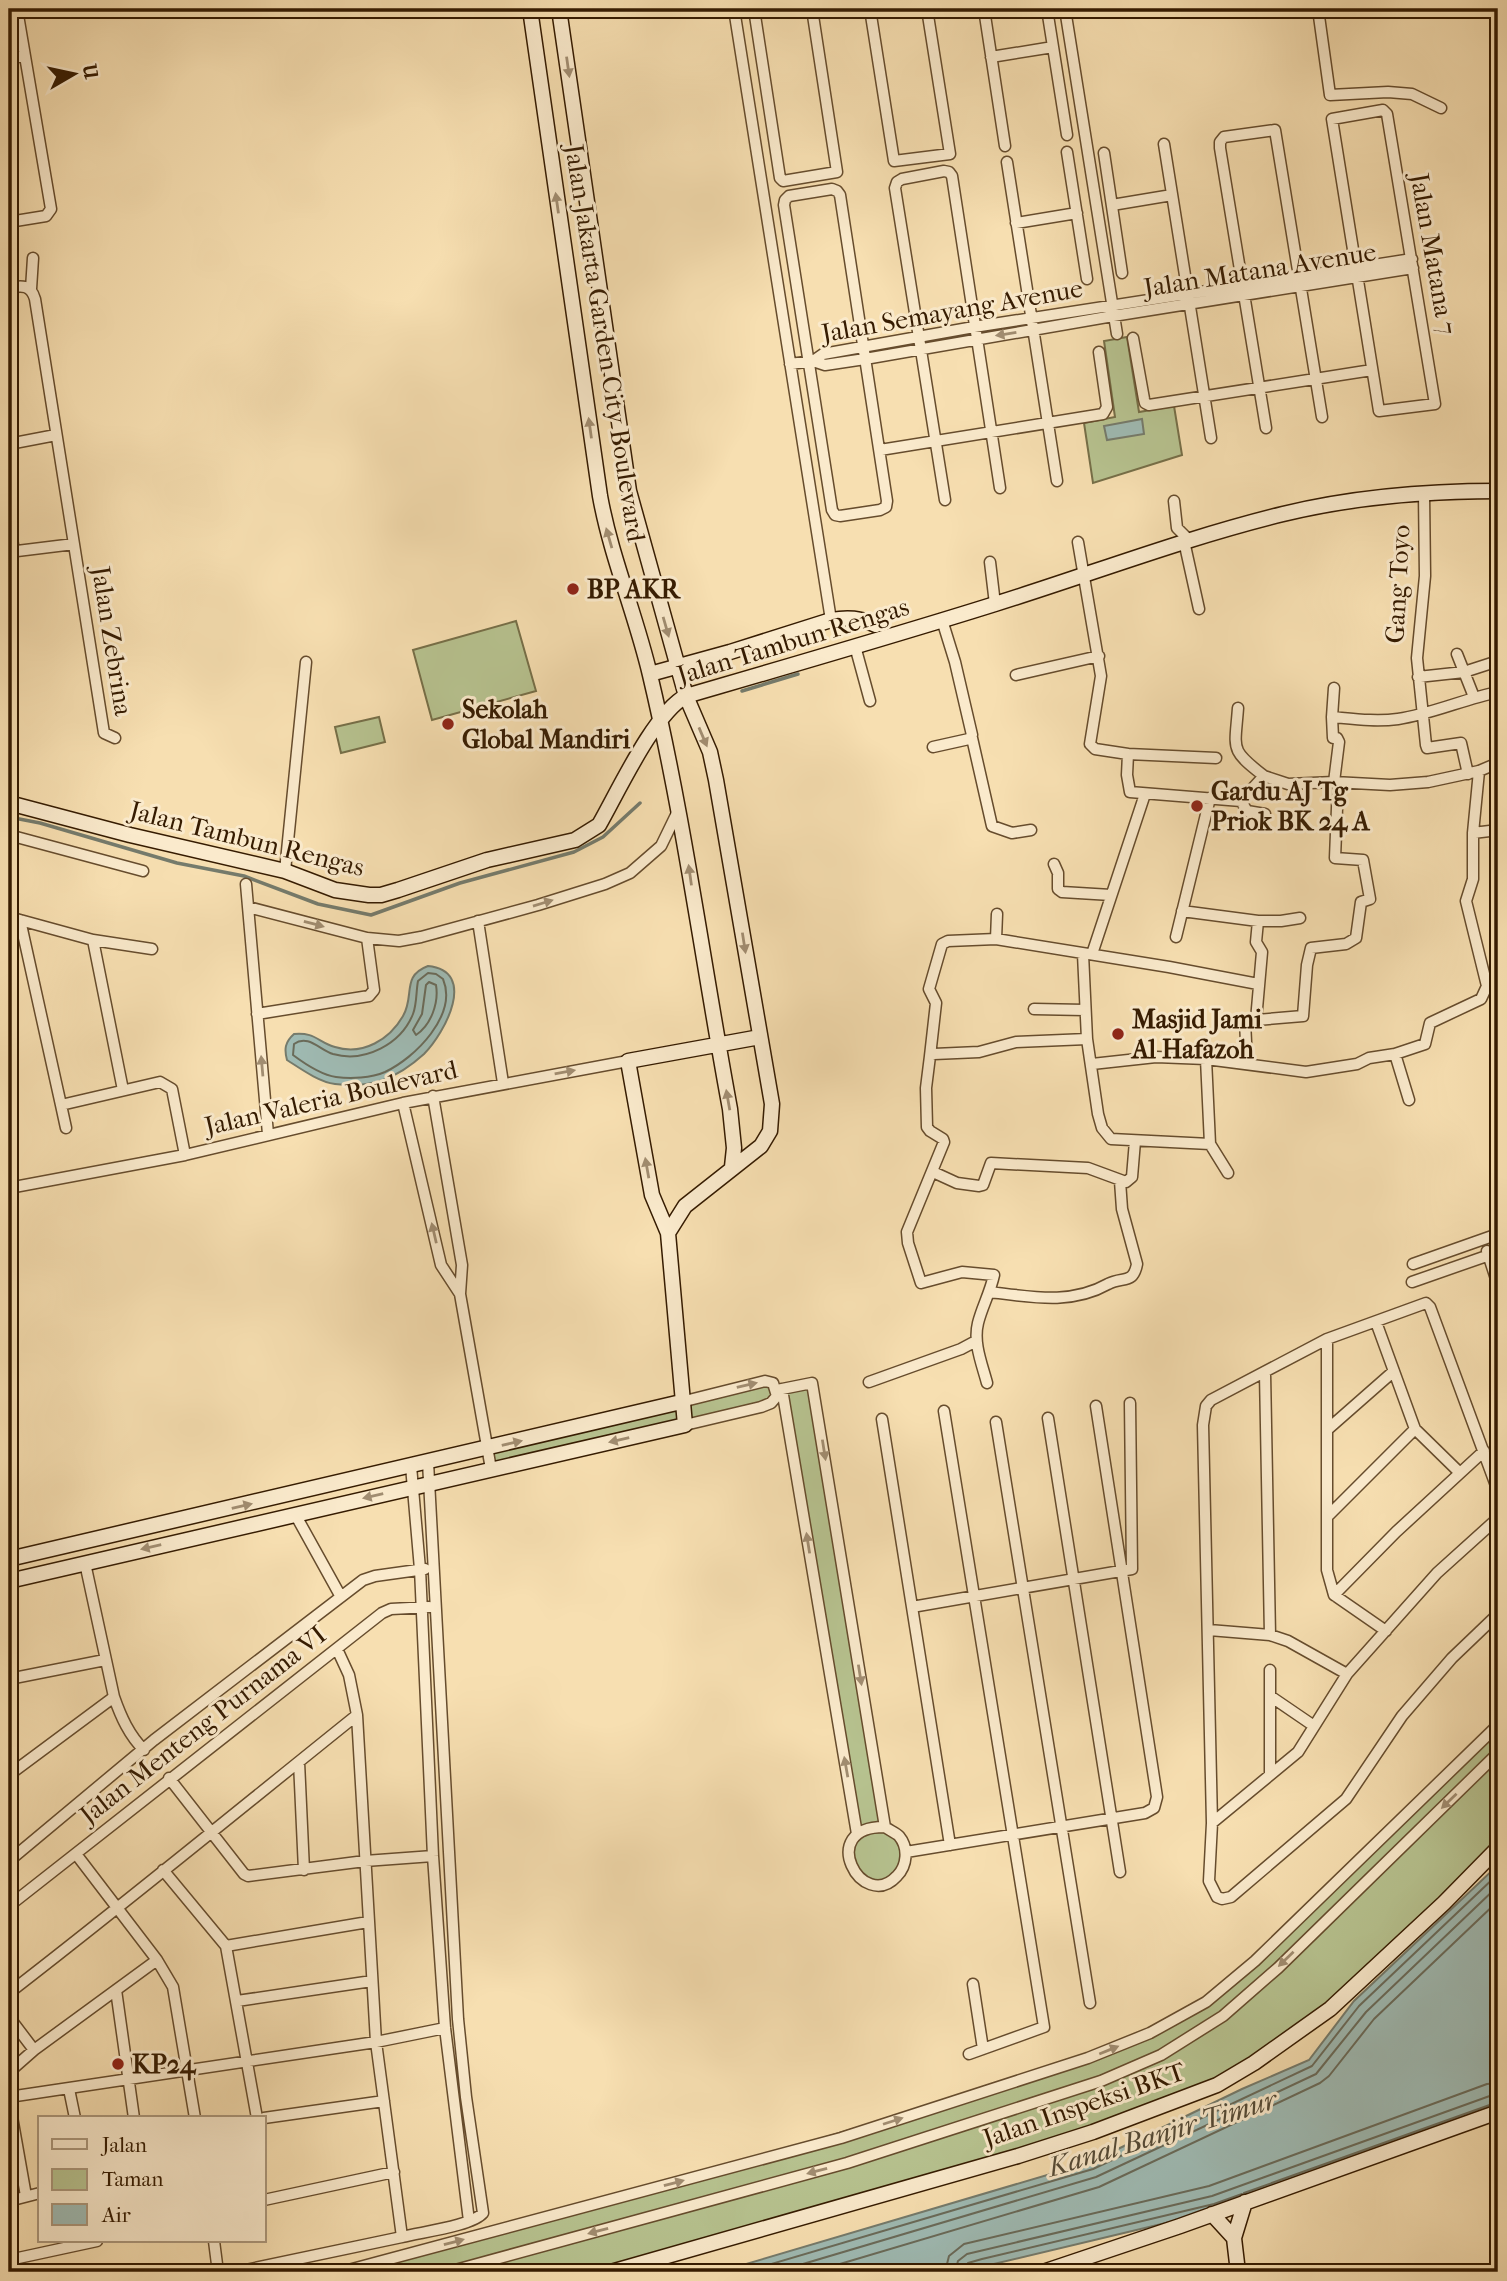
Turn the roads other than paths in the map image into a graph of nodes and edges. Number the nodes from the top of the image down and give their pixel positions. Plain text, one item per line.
1 (18, 9) edge
2 (530, 9) edge
3 (559, 9) edge
4 (734, 9) edge
5 (754, 9) edge
6 (812, 9) edge
7 (870, 9) edge
8 (927, 9) edge
9 (984, 9) edge
10 (1047, 9) edge
11 (1065, 9) edge
12 (1318, 9) edge
13 (1054, 47) junction
14 (24, 56) junction
15 (991, 57) junction
16 (9, 58) edge
17 (1441, 108) dead end
18 (1067, 135) dead end
19 (1164, 144) dead end
20 (1005, 146) dead end
21 (1067, 152) dead end
22 (1104, 153) dead end
23 (1007, 162) dead end
24 (1172, 195) junction
25 (1112, 205) junction
26 (1077, 214) junction
27 (9, 222) edge
28 (1016, 223) junction
29 (33, 258) dead end
30 (1412, 264) junction
31 (1122, 272) dead end
32 (1356, 273) junction
33 (1087, 279) dead end
34 (1300, 281) junction
35 (9, 288) edge
36 (31, 289) junction
37 (1243, 290) junction
38 (1189, 299) junction
39 (1113, 311) junction
40 (1031, 324) junction
41 (975, 333) junction
42 (1117, 334) dead end
43 (918, 337) junction
44 (1133, 338) dead end
45 (863, 347) junction
46 (920, 350) junction
47 (1099, 352) dead end
48 (865, 359) junction
49 (810, 361) junction
50 (790, 364) junction
51 (1372, 370) junction
52 (1316, 379) junction
53 (1259, 388) junction
54 (1204, 396) junction
55 (1322, 417) dead end
56 (1048, 424) junction
57 (1266, 428) dead end
58 (991, 433) junction
59 (56, 435) junction
60 (1211, 438) dead end
61 (936, 441) junction
62 (9, 444) edge
63 (880, 450) junction
64 (1058, 481) dead end
65 (1000, 488) dead end
66 (1498, 491) edge
67 (945, 500) dead end
68 (1174, 501) dead end
69 (1425, 502) junction
70 (9, 521) edge
71 (1078, 542) dead end
72 (74, 544) junction
73 (1187, 545) junction
74 (11, 551) edge
75 (990, 562) dead end
76 (1085, 579) junction
77 (995, 604) junction
78 (1199, 609) dead end
79 (831, 620) junction
80 (943, 624) junction
81 (876, 625) dead end
82 (855, 646) junction
83 (1457, 654) dead end
84 (1099, 656) junction
85 (1497, 661) edge
86 (306, 662) dead end
87 (677, 666) junction
88 (1464, 672) junction
89 (650, 674) junction
90 (1016, 675) dead end
91 (1498, 675) edge
92 (1418, 677) junction
93 (1335, 688) dead end
94 (1498, 692) edge
95 (686, 696) junction
96 (1474, 697) junction
97 (870, 701) dead end
98 (1238, 708) dead end
99 (1421, 714) junction
100 (1332, 718) junction
101 (660, 723) junction
102 (115, 738) dead end
103 (972, 738) junction
104 (933, 747) dead end
105 (1129, 754) junction
106 (1216, 758) dead end
107 (1498, 763) edge
108 (1474, 772) junction
109 (1264, 776) junction
110 (1336, 783) junction
111 (1145, 794) junction
112 (1210, 798) junction
113 (1241, 801) junction
114 (9, 803) edge
115 (679, 810) junction
116 (1265, 814) dead end
117 (1031, 830) dead end
118 (1498, 830) edge
119 (1473, 833) junction
120 (9, 835) edge
121 (1054, 864) dead end
122 (143, 871) dead end
123 (285, 871) junction
124 (246, 884) dead end
125 (1111, 895) junction
126 (248, 906) junction
127 (1182, 911) junction
128 (997, 914) dead end
129 (14, 918) edge
130 (1300, 918) dead end
131 (1258, 920) junction
132 (478, 921) junction
133 (1176, 937) dead end
134 (367, 938) junction
135 (996, 939) junction
136 (93, 940) junction
137 (152, 949) dead end
138 (1088, 954) junction
139 (1258, 984) junction
140 (1492, 986) edge
141 (1034, 1009) dead end
142 (1085, 1010) junction
143 (257, 1014) junction
144 (1256, 1020) junction
145 (760, 1037) junction
146 (1087, 1039) junction
147 (718, 1045) junction
148 (1395, 1054) junction
149 (930, 1056) junction
150 (1206, 1059) junction
151 (628, 1061) junction
152 (1247, 1063) junction
153 (1092, 1064) junction
154 (503, 1083) junction
155 (123, 1090) junction
156 (433, 1096) junction
157 (1409, 1100) dead end
158 (403, 1103) junction
159 (61, 1105) junction
160 (66, 1128) dead end
161 (268, 1134) junction
162 (1135, 1141) junction
163 (1210, 1144) junction
164 (185, 1155) junction
165 (732, 1167) junction
166 (933, 1172) junction
167 (1227, 1173) dead end
168 (1120, 1181) junction
169 (9, 1188) edge
170 (668, 1233) junction
171 (1498, 1234) edge
172 (1483, 1240) junction
173 (1493, 1254) edge
174 (1413, 1264) dead end
175 (1412, 1282) dead end
176 (1498, 1285) edge
177 (990, 1292) junction
178 (460, 1294) junction
179 (1376, 1322) junction
180 (1327, 1339) junction
181 (976, 1341) junction
182 (1394, 1371) junction
183 (1265, 1373) junction
184 (869, 1381) dead end
185 (986, 1383) dead end
186 (780, 1390) junction
187 (681, 1402) junction
188 (1130, 1403) dead end
189 (1096, 1406) dead end
190 (944, 1411) dead end
191 (1048, 1418) dead end
192 (882, 1419) dead end
193 (996, 1422) dead end
194 (685, 1425) junction
195 (1328, 1429) junction
196 (1415, 1429) junction
197 (487, 1449) junction
198 (1484, 1451) junction
199 (428, 1462) junction
200 (411, 1466) junction
201 (491, 1469) junction
202 (1460, 1472) junction
203 (429, 1483) junction
204 (413, 1486) junction
205 (1498, 1491) edge
206 (295, 1514) junction
207 (1329, 1515) junction
208 (1498, 1518) edge
209 (92, 1541) junction
210 (9, 1559) edge
211 (91, 1561) junction
212 (426, 1569) junction
213 (1122, 1571) junction
214 (1074, 1579) junction
215 (9, 1580) edge
216 (1023, 1588) junction
217 (1334, 1595) junction
218 (974, 1596) junction
219 (341, 1597) junction
220 (422, 1607) junction
221 (435, 1607) junction
222 (912, 1607) junction
223 (1498, 1614) edge
224 (1209, 1630) junction
225 (1386, 1631) junction
226 (1270, 1635) junction
227 (337, 1649) junction
228 (105, 1660) junction
229 (1270, 1670) dead end
230 (1347, 1675) junction
231 (9, 1679) edge
232 (1270, 1696) junction
233 (114, 1698) junction
234 (357, 1715) junction
235 (1498, 1724) edge
236 (1314, 1727) junction
237 (144, 1750) junction
238 (1498, 1753) edge
239 (299, 1762) junction
240 (9, 1774) edge
241 (1270, 1775) junction
242 (169, 1778) junction
243 (1112, 1819) junction
244 (1212, 1823) junction
245 (885, 1827) junction
246 (1062, 1827) junction
247 (211, 1831) junction
248 (857, 1834) junction
249 (1013, 1834) junction
250 (950, 1844) junction
251 (1498, 1848) edge
252 (906, 1852) junction
253 (76, 1854) junction
254 (433, 1856) junction
255 (9, 1861) edge
256 (365, 1861) junction
257 (163, 1870) junction
258 (304, 1870) junction
259 (1120, 1872) dead end
260 (9, 1906) edge
261 (119, 1909) junction
262 (368, 1922) junction
263 (226, 1946) junction
264 (157, 1960) junction
265 (372, 1981) junction
266 (973, 1984) dead end
267 (116, 1990) junction
268 (9, 1993) edge
269 (237, 2001) junction
270 (1090, 2003) dead end
271 (9, 2017) edge
272 (445, 2028) junction
273 (376, 2042) junction
274 (983, 2049) junction
275 (34, 2050) junction
276 (968, 2054) dead end
277 (247, 2061) junction
278 (188, 2070) junction
279 (9, 2072) edge
280 (128, 2079) junction
281 (69, 2089) junction
282 (9, 2098) edge
283 (384, 2101) junction
284 (1498, 2112) edge
285 (75, 2116) edge
286 (134, 2116) edge
287 (195, 2116) edge
288 (257, 2116) edge
289 (266, 2118) edge
290 (394, 2172) junction
291 (38, 2193) edge
292 (26, 2196) junction
293 (266, 2196) edge
294 (9, 2201) edge
295 (1245, 2202) junction
296 (1212, 2214) junction
297 (469, 2221) junction
298 (402, 2237) junction
299 (1234, 2238) junction
300 (92, 2242) edge
301 (214, 2242) edge
302 (9, 2260) edge
303 (218, 2272) edge
304 (236, 2272) edge
305 (341, 2272) edge
306 (448, 2272) edge
307 (611, 2272) edge
308 (1043, 2272) edge
309 (1238, 2272) edge

1 - 14 street
89 -> 2 street, Jalan Jakarta Garden City Boulevard
3 -> 87 street, Jalan Jakarta Garden City Boulevard
4 - 50 street
5 - 6 street
7 - 8 street
9 - 15 street
10 - 13 street
11 - 39 street
12 - 17 street
13 - 15 street
13 - 18 street
14 - 16 street
14 - 27 street
15 - 20 street
19 - 24 street
21 - 26 street
22 - 25 street
23 - 28 street
24 - 25 street
24 - 38 street
25 - 31 street
26 - 28 street
26 - 33 street
28 - 40 street
29 - 36 street, Jalan Zebrina
30 - 32 street, Jalan Matana Avenue
30 - 32 street, Jalan Matana 7
30 - 51 street, Jalan Matana 7
32 - 34 street, Jalan Matana Avenue
32 - 51 street
34 - 37 street, Jalan Matana Avenue
34 - 37 street
34 - 52 street
35 - 36 street
36 - 59 street, Jalan Zebrina
37 - 38 street, Jalan Matana Avenue
37 - 53 street
38 - 39 street, Jalan Matana Avenue
38 - 54 street
39 - 40 street, Jalan Semayang Avenue
39 - 42 street
40 - 41 street, Jalan Semayang Avenue
40 - 56 street
41 - 43 street, Jalan Semayang Avenue
41 - 43 street
41 - 46 street, Jalan Semayang Avenue
41 - 58 street
43 - 45 street, Jalan Semayang Avenue
43 - 46 street
44 - 54 street
45 - 48 street
45 - 49 street, Jalan Semayang Avenue
45 - 49 street
46 - 48 street, Jalan Semayang Avenue
46 - 61 street
47 - 56 street
48 - 49 street, Jalan Semayang Avenue
48 - 63 street
49 - 50 street
49 - 63 street
50 - 79 street
51 - 52 street
52 - 53 street
52 - 55 street
53 - 54 street
53 - 57 street
54 - 60 street
56 - 58 street
56 - 64 street
58 - 61 street
58 - 65 street
59 - 62 street
59 - 72 street, Jalan Zebrina
61 - 63 street
61 - 67 street
66 - 69 street, Jalan Tambun Rengas
68 - 73 street
69 - 73 street, Jalan Tambun Rengas
69 - 92 street, Gang Toyo
70 - 74 street, Jalan Zebrina
71 - 76 street
72 - 74 street, Jalan Zebrina
72 - 102 street, Jalan Zebrina
73 - 76 street, Jalan Tambun Rengas
73 - 78 street
75 - 77 street
76 - 77 street, Jalan Tambun Rengas
76 - 84 street
77 - 80 street, Jalan Tambun Rengas
79 - 81 street, Jalan Tambun Rengas
79 - 87 street, Jalan Tambun Rengas
80 - 82 street, Jalan Tambun Rengas
80 - 103 street
82 - 95 street, Jalan Tambun Rengas
82 - 97 street
83 - 88 street
84 - 90 street
84 - 105 street
85 - 88 street
85 - 91 street
86 - 123 street
87 - 89 street, Jalan Tambun Rengas
87 - 95 street, Jalan Jakarta Garden City Boulevard
88 - 92 street
88 - 96 street
89 - 101 street, Jalan Jakarta Garden City Boulevard
92 - 99 street, Gang Toyo
93 - 100 street
94 - 96 street
95 - 101 street, Jalan Tambun Rengas
95 -> 145 street, Jalan Jakarta Garden City Boulevard
96 - 99 street
98 - 109 street
99 - 100 street
99 - 108 street, Gang Toyo
100 - 110 street
101 - 115 street, Jalan Jakarta Garden City Boulevard
101 - 123 street, Jalan Tambun Rengas
103 - 104 street
103 - 117 street
105 - 106 street
105 - 111 street
107 - 108 street
108 - 110 street
108 - 119 street
109 - 110 street
109 - 113 street
110 - 144 street
111 - 112 street
111 - 125 street
112 - 113 street
112 - 127 street
113 - 116 street
114 - 123 street, Jalan Tambun Rengas
132 -> 115 street
147 -> 115 street, Jalan Jakarta Garden City Boulevard
118 - 119 street
119 - 140 street
120 - 122 street
121 - 125 street
124 - 126 street
125 - 138 street
126 -> 134 street
126 - 143 street
127 - 131 street
127 - 133 street
128 - 135 street
129 - 136 street
129 - 159 street
130 - 131 street
131 - 139 street
132 - 134 street
132 - 154 street
134 - 143 street
135 - 138 street
135 - 149 street
136 - 137 street
136 - 155 street
138 - 139 street
138 - 142 street
139 - 144 street
140 - 148 street
141 - 142 street
142 - 146 street
161 -> 143 street
144 - 152 street
145 - 147 street
145 - 165 street, Jalan Jakarta Garden City Boulevard
146 - 149 street
146 - 153 street
147 - 151 street
165 -> 147 street, Jalan Jakarta Garden City Boulevard
148 - 152 street
148 - 157 street
149 - 166 street
150 - 152 street
150 - 153 street
150 - 163 street
154 -> 151 street, Jalan Valeria Boulevard
170 -> 151 street
153 - 162 street
154 - 156 street, Jalan Valeria Boulevard
155 - 159 street
155 - 164 street
156 - 158 street, Jalan Valeria Boulevard
156 - 178 street
158 - 161 street, Jalan Valeria Boulevard
178 -> 158 street
159 - 160 street
161 - 164 street, Jalan Valeria Boulevard
162 - 163 street
162 - 168 street
163 - 167 street
164 - 169 street, Jalan Valeria Boulevard
165 - 170 street
166 - 168 street
166 - 177 street
168 - 177 street
170 - 187 street
171 - 172 street
172 - 173 street
172 - 174 street
173 - 175 street
173 - 176 street
177 - 181 street
178 - 197 street
179 - 180 street
179 - 182 street
179 - 198 street
180 - 183 street
180 - 195 street
181 - 184 street
181 - 185 street
182 - 195 street
182 - 196 street
183 - 224 street
183 - 226 street
187 -> 186 street
186 - 194 street
186 -> 245 street
248 -> 186 street
187 - 194 street
197 -> 187 street
188 - 213 street
189 - 213 street
190 - 218 street
191 - 214 street
192 - 222 street
193 - 216 street
194 -> 201 street
195 - 207 street
196 - 202 street
196 - 207 street
197 - 199 street
197 - 201 street
198 - 202 street
198 - 205 street
199 - 200 street
199 - 203 street
200 - 204 street
209 -> 200 street
201 - 203 street
202 - 217 street
203 - 204 street
203 - 212 street
204 -> 206 street
204 - 212 street
206 -> 211 street
206 - 219 street
207 - 217 street
208 - 225 street
209 - 210 street
209 - 211 street
211 - 215 street
211 - 228 street
212 - 219 street, Jalan Menteng Purnama VI
212 - 220 street
212 - 221 street
213 - 214 street
213 - 243 street
214 - 216 street
214 - 243 street
216 - 218 street
216 - 246 street
217 - 225 street
218 - 222 street
218 - 249 street
219 - 237 street, Jalan Menteng Purnama VI
220 - 221 street, Jalan Menteng Purnama VI
220 - 227 street, Jalan Menteng Purnama VI
220 - 254 street
221 - 297 street
222 - 250 street
223 - 244 street
224 - 226 street
224 - 244 street
225 - 230 street
226 - 230 street
227 - 234 street
227 - 242 street, Jalan Menteng Purnama VI
228 - 231 street
228 - 233 street
229 - 232 street
230 - 236 street
232 - 236 street
232 - 241 street
233 - 237 street
233 - 240 street
234 - 239 street
234 - 256 street
305 -> 235 street
236 - 241 street
237 - 255 street, Jalan Menteng Purnama VI
238 -> 306 street
239 - 247 street
239 - 258 street
241 - 244 street
242 - 247 street
242 - 253 street, Jalan Menteng Purnama VI
243 - 246 street
243 - 259 street
245 - 248 street
245 - 252 street
246 - 249 street
246 - 270 street
247 - 257 street
247 - 258 street
248 - 252 street
249 - 250 street
249 - 274 street
250 - 252 street
251 - 307 street, Jalan Inspeksi BKT
253 - 260 street, Jalan Menteng Purnama VI
253 - 261 street
254 - 256 street
254 - 272 street
256 - 258 street
256 - 262 street
257 - 261 street
257 - 263 street
261 - 264 street
261 - 268 street
262 - 263 street
262 - 265 street
263 - 269 street
264 - 267 street
264 - 278 street
265 - 269 street
265 - 273 street
266 - 274 street
267 - 275 street
267 - 280 street
269 - 277 street
271 - 275 street
272 - 273 street
272 - 297 street
273 - 277 street
273 - 283 street
274 - 276 street
275 - 279 street
277 - 278 street
277 - 288 street
278 - 280 street
278 - 287 street
280 - 281 street
280 - 286 street
281 - 282 street
281 - 285 street
282 - 292 street
283 - 289 street
283 - 290 street
284 - 295 street
290 - 293 street
290 - 298 street
291 - 292 street
292 - 294 street
295 - 296 street
295 - 299 street
296 - 299 street
296 - 308 street
297 - 298 street
298 - 304 street
299 - 309 street
300 - 302 street
301 - 303 street

